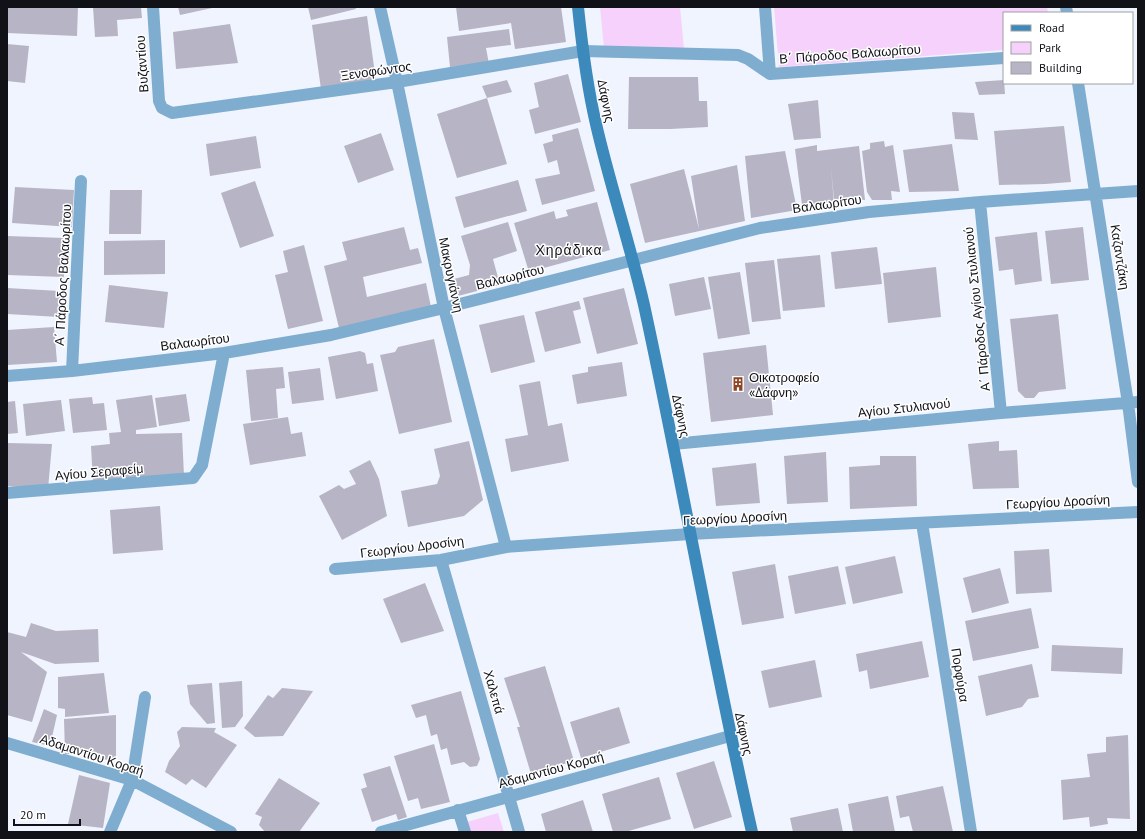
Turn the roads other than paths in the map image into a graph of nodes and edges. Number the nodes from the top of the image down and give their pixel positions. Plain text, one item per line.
1 (153, 7) edge
2 (380, 7) edge
3 (578, 7) edge
4 (765, 7) edge
5 (583, 51) junction
6 (1003, 58) edge
7 (770, 74) junction
8 (397, 82) junction
9 (1078, 84) edge
10 (172, 113) joint
11 (81, 181) dead end
12 (1138, 191) edge
13 (1096, 193) junction
14 (980, 202) junction
15 (633, 260) junction
16 (444, 308) junction
17 (224, 353) junction
18 (72, 371) junction
19 (7, 376) edge
20 (1133, 403) edge
21 (1001, 413) junction
22 (673, 444) junction
23 (1138, 482) edge
24 (7, 494) edge
25 (1138, 512) edge
26 (922, 523) junction
27 (690, 534) junction
28 (506, 547) junction
29 (441, 560) junction
30 (335, 569) dead end
31 (145, 697) dead end
32 (730, 736) junction
33 (7, 743) edge
34 (132, 780) junction
35 (509, 796) junction
36 (458, 810) junction
37 (110, 832) edge
38 (231, 832) edge
39 (380, 832) edge
40 (465, 832) edge
41 (520, 832) edge
42 (752, 832) edge
43 (971, 832) edge

1 - 10 street, Βυζαντίου
2 - 8 street, Μακρυγιάννη
3 - 5 street, Δάφνης
4 - 7 street
5 - 7 street, Β΄ Πάροδος Βαλαωρίτου
5 - 8 street, Ξενοφώντος
5 - 15 street, Δάφνης
6 - 7 street, Β΄ Πάροδος Βαλαωρίτου
8 - 10 street, Ξενοφώντος
8 - 16 street, Μακρυγιάννη
9 - 13 street, Καζαντζάκη
11 - 18 street, Α΄ Πάροδος Βαλαωρίτου
12 - 13 street, Βαλαωρίτου
13 - 14 street, Βαλαωρίτου
13 - 20 street, Καζαντζάκη
14 - 15 street, Βαλαωρίτου
14 - 21 street, Α΄ Πάροδος Αγίου Στυλιανού
15 - 16 street, Βαλαωρίτου
15 - 22 street, Δάφνης
16 - 17 street, Βαλαωρίτου
16 - 28 street, Μακρυγιάννη
17 - 18 street, Βαλαωρίτου
17 - 24 street, Αγίου Σεραφείμ
18 - 19 street, Βαλαωρίτου
20 - 21 street, Αγίου Στυλιανού
20 - 23 street, Καζαντζάκη
21 - 22 street, Αγίου Στυλιανού
22 - 27 street, Δάφνης
25 - 26 street, Γεωργίου Δροσίνη
26 - 27 street, Γεωργίου Δροσίνη
26 - 43 street, Πορφύρα
27 - 28 street, Γεωργίου Δροσίνη
27 - 32 street, Δάφνης
28 - 29 street, Γεωργίου Δροσίνη
29 - 30 street, Γεωργίου Δροσίνη
29 - 35 street, Χαλεπά
31 - 34 street
32 - 35 street, Αδαμαντίου Κοραή
32 - 42 street, Δάφνης
33 - 34 street, Αδαμαντίου Κοραή
34 - 37 street
34 - 38 street, Αδαμαντίου Κοραή
35 - 36 street, Αδαμαντίου Κοραή
35 - 41 street, Χαλεπά
36 - 39 street, Αδαμαντίου Κοραή
36 - 40 street

